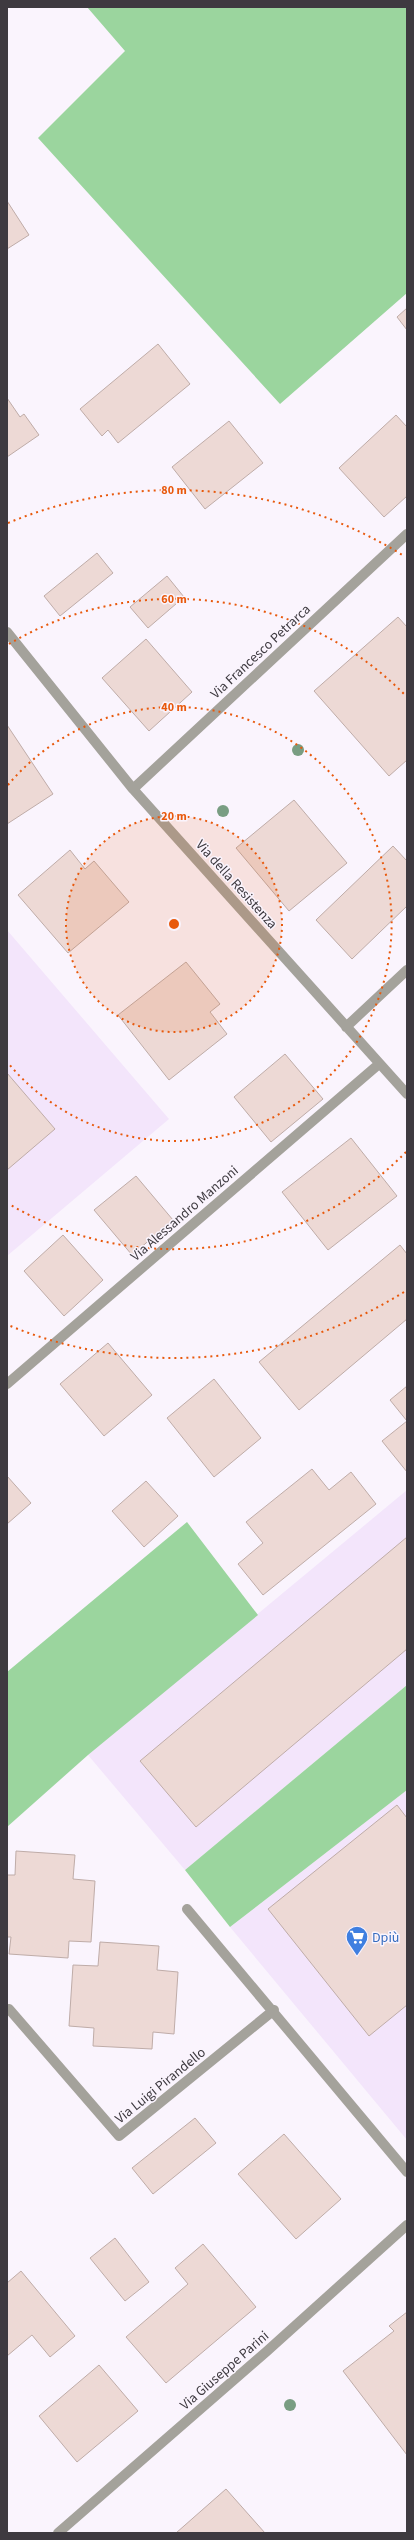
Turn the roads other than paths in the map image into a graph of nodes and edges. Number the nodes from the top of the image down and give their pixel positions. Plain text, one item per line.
1 (407, 534) edge
2 (7, 632) edge
3 (10, 643) edge
4 (133, 789) junction
5 (407, 970) edge
6 (346, 1027) junction
7 (379, 1064) junction
8 (407, 1094) edge
9 (7, 1384) edge
10 (187, 1909) dead end
11 (9, 2009) dead end
12 (274, 2010) junction
13 (407, 2172) edge
14 (407, 2225) edge
15 (58, 2533) edge

1 - 4 street, Via Francesco Petrarca
2 - 3 street, Via della Resistenza
3 - 4 street, Via della Resistenza
4 - 6 street, Via della Resistenza
5 - 6 street
6 - 7 street, Via della Resistenza
7 - 8 street, Via della Resistenza
7 - 9 street, Via Alessandro Manzoni
10 - 12 street
11 - 12 street, Via Luigi Pirandello
12 - 13 street
14 - 15 street, Via Giuseppe Parini

